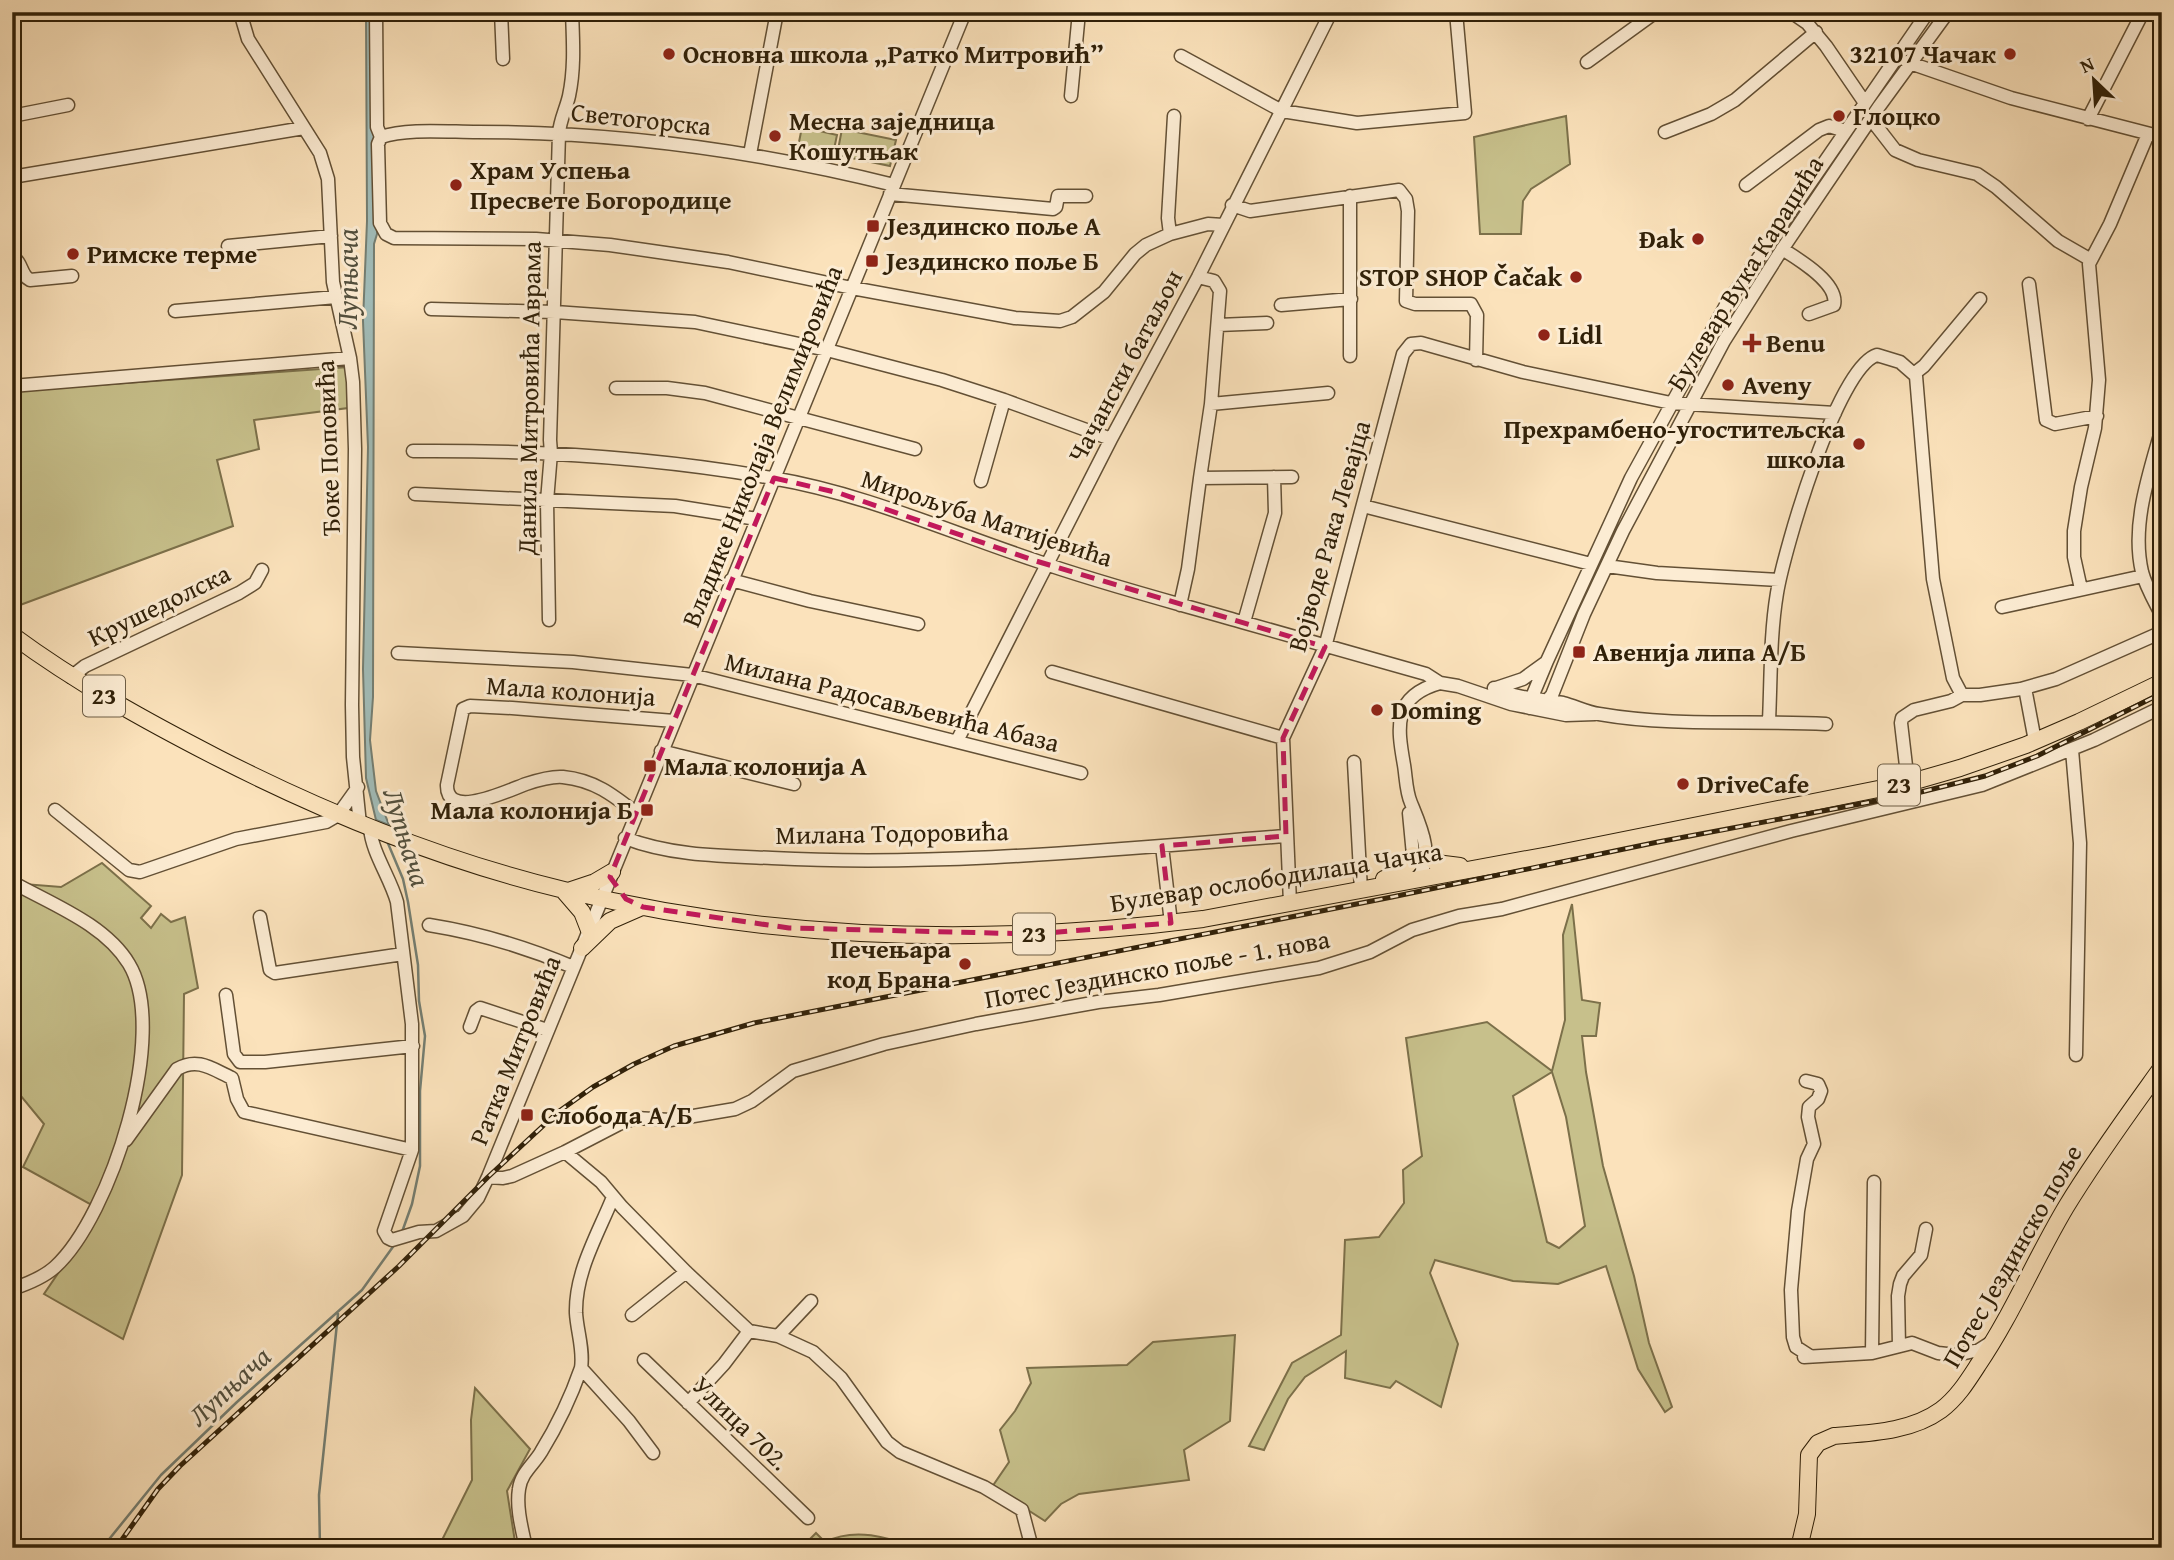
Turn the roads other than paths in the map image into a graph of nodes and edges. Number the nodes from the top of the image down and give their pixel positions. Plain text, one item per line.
1 (240, 12) edge
2 (376, 12) edge
3 (501, 12) edge
4 (572, 12) edge
5 (778, 12) edge
6 (965, 12) edge
7 (1079, 12) edge
8 (1331, 12) edge
9 (1456, 12) edge
10 (1656, 12) edge
11 (1791, 12) edge
12 (1928, 12) edge
13 (1948, 12) edge
14 (2143, 12) edge
15 (1816, 32) junction
16 (1181, 56) dead end
17 (1896, 57) junction
18 (503, 59) dead end
19 (1587, 62) dead end
20 (1912, 64) junction
21 (1071, 96) dead end
22 (1864, 103) junction
23 (68, 105) dead end
24 (1282, 111) junction
25 (12, 116) edge
26 (1174, 116) dead end
27 (1871, 119) junction
28 (2088, 119) junction
29 (304, 128) junction
30 (1845, 131) junction
31 (1665, 132) dead end
32 (559, 133) junction
33 (2148, 134) junction
34 (381, 137) junction
35 (2162, 137) edge
36 (750, 154) junction
37 (12, 177) edge
38 (1746, 185) dead end
39 (892, 190) junction
40 (1086, 196) dead end
41 (1350, 196) junction
42 (1233, 205) junction
43 (1223, 225) junction
44 (1170, 234) junction
45 (331, 236) junction
46 (556, 240) junction
47 (228, 246) dead end
48 (1782, 249) junction
49 (12, 257) edge
50 (2091, 260) junction
51 (72, 276) dead end
52 (1198, 277) junction
53 (2029, 284) dead end
54 (852, 288) junction
55 (336, 297) junction
56 (1351, 299) junction
57 (1980, 299) dead end
58 (1281, 305) dead end
59 (431, 309) dead end
60 (175, 311) dead end
61 (555, 312) junction
62 (1808, 314) dead end
63 (1267, 323) dead end
64 (1218, 325) junction
65 (827, 350) junction
66 (1350, 356) dead end
67 (350, 358) junction
68 (1476, 360) junction
69 (1915, 373) junction
70 (12, 386) edge
71 (616, 388) dead end
72 (1328, 393) dead end
73 (1004, 400) junction
74 (1671, 403) junction
75 (1211, 404) junction
76 (1690, 404) junction
77 (1835, 413) junction
78 (799, 416) junction
79 (2096, 416) junction
80 (2162, 428) edge
81 (1111, 439) junction
82 (915, 449) dead end
83 (413, 450) dead end
84 (551, 453) junction
85 (1274, 477) junction
86 (1292, 477) dead end
87 (774, 478) junction
88 (1200, 478) junction
89 (981, 481) dead end
90 (415, 494) dead end
91 (547, 501) junction
92 (1363, 506) junction
93 (757, 519) junction
94 (1047, 565) junction
95 (1591, 565) junction
96 (1607, 566) junction
97 (262, 570) dead end
98 (2143, 576) junction
99 (731, 580) junction
100 (1779, 580) junction
101 (2081, 589) junction
102 (1180, 605) junction
103 (2002, 607) dead end
104 (2162, 617) edge
105 (549, 620) dead end
106 (1244, 622) junction
107 (918, 624) dead end
108 (2162, 632) edge
109 (12, 635) edge
110 (1325, 647) junction
111 (398, 653) dead end
112 (1548, 661) junction
113 (1052, 672) dead end
114 (692, 675) junction
115 (71, 677) junction
116 (2162, 682) edge
117 (1440, 683) junction
118 (1458, 686) junction
119 (1494, 688) junction
120 (2025, 688) junction
121 (1962, 695) junction
122 (1548, 700) junction
123 (1531, 703) junction
124 (2162, 707) edge
125 (1595, 714) junction
126 (674, 721) junction
127 (1769, 721) junction
128 (1826, 723) dead end
129 (1283, 738) junction
130 (957, 741) junction
131 (2035, 741) junction
132 (2072, 750) junction
133 (661, 751) junction
134 (1354, 762) dead end
135 (1081, 773) dead end
136 (1908, 783) junction
137 (794, 784) dead end
138 (358, 787) junction
139 (55, 810) dead end
140 (636, 813) junction
141 (338, 815) junction
142 (365, 826) junction
143 (1286, 836) junction
144 (625, 838) junction
145 (1162, 846) junction
146 (1420, 854) junction
147 (1468, 870) junction
148 (611, 874) junction
149 (1423, 876) junction
150 (12, 882) edge
151 (1367, 888) junction
152 (566, 891) junction
153 (602, 898) junction
154 (1290, 903) junction
155 (638, 905) junction
156 (260, 917) dead end
157 (1171, 923) junction
158 (429, 925) dead end
159 (589, 930) junction
160 (582, 948) junction
161 (403, 954) junction
162 (573, 967) junction
163 (226, 995) dead end
164 (470, 1027) dead end
165 (547, 1030) junction
166 (413, 1046) junction
167 (2076, 1055) dead end
168 (2162, 1067) edge
169 (1806, 1081) dead end
170 (120, 1150) junction
171 (412, 1150) junction
172 (565, 1152) junction
173 (488, 1177) junction
174 (1874, 1182) dead end
175 (613, 1197) junction
176 (1926, 1229) dead end
177 (419, 1232) joint
178 (686, 1272) junction
179 (12, 1289) edge
180 (811, 1301) dead end
181 (632, 1315) dead end
182 (749, 1331) junction
183 (778, 1336) junction
184 (1997, 1338) junction
185 (1899, 1346) junction
186 (1872, 1353) junction
187 (644, 1360) dead end
188 (581, 1368) junction
189 (688, 1403) junction
190 (653, 1453) dead end
191 (808, 1518) dead end
192 (526, 1548) edge
193 (1032, 1548) edge
194 (1799, 1548) edge

1 - 29 street, Ђоке Поповића
2 - 34 street
3 - 18 street
4 - 32 street, Данила Митровића Аврама
5 - 36 street
6 - 39 street, Владике Николаја Велимировића
7 - 21 street
8 - 24 street, Чачански батаљон
9 - 24 street
10 - 19 street
11 - 15 street
12 - 17 street, Булевар Вука Караџића
13 - 20 street, Булевар Вука Караџића
14 - 28 street
15 - 22 street
15 - 31 street
16 - 24 street
17 - 20 street
17 - 22 street, Булевар Вука Караџића
20 - 27 street, Булевар Вука Караџића
20 - 28 street
22 - 30 street, Булевар Вука Караџића
23 - 25 street
24 - 42 street, Чачански батаљон
26 - 44 street
27 - 48 street, Булевар Вука Караџића
27 - 50 street
28 - 33 street
29 - 37 street
29 - 45 street, Ђоке Поповића
30 - 38 street
30 - 74 street, Булевар Вука Караџића
32 - 34 street, Светогорска
32 - 36 street, Светогорска
32 - 46 street, Данила Митровића Аврама
33 - 35 street
33 - 50 street
34 - 46 street
36 - 39 street, Светогорска
39 - 40 street, Светогорска
39 - 54 street, Владике Николаја Велимировића
41 - 42 street
41 - 56 street
41 - 68 street
42 - 43 street, Чачански батаљон
43 - 44 street
43 - 52 street, Чачански батаљон
44 - 54 street
45 - 47 street
45 - 55 street, Ђоке Поповића
46 - 54 street
46 - 61 street, Данила Митровића Аврама
48 - 62 street
48 - 76 street, Булевар Вука Караџића
49 - 51 street
50 - 79 street
52 - 64 street
52 - 81 street, Чачански батаљон
53 - 79 street
54 - 65 street, Владике Николаја Велимировића
55 - 60 street
55 - 67 street, Ђоке Поповића
56 - 58 street
56 - 66 street
57 - 69 street
59 - 61 street
61 - 65 street
61 - 84 street, Данила Митровића Аврама
63 - 64 street
64 - 75 street
65 - 73 street
65 - 78 street, Владике Николаја Велимировића
67 - 70 street
67 - 138 street, Ђоке Поповића
68 - 74 street
68 - 92 street, Војводе Рака Левајца
69 - 77 street
69 - 121 street
71 - 78 street
72 - 75 street
73 - 81 street
73 - 89 street
74 - 76 street
74 - 95 street, Булевар Вука Караџића
75 - 88 street
76 - 77 street
76 - 96 street, Булевар Вука Караџића
77 - 100 street
78 - 82 street
78 - 87 street, Владике Николаја Велимировића
79 - 101 street
80 - 98 street
81 - 94 street, Чачански батаљон
83 - 84 street, Мирољуба Матијевића
84 - 87 street, Мирољуба Матијевића
84 - 91 street, Данила Митровића Аврама
85 - 86 street
85 - 88 street
85 - 106 street
87 - 93 street, Владике Николаја Велимировића
87 - 94 street, Мирољуба Матијевића
88 - 102 street
90 - 91 street
91 - 93 street
91 - 105 street, Данила Митровића Аврама
92 - 95 street
92 - 110 street, Војводе Рака Левајца
93 - 99 street, Владике Николаја Велимировића
94 - 102 street, Мирољуба Матијевића
94 - 130 street, Чачански батаљон
95 - 112 street, Булевар Вука Караџића
96 - 100 street
96 - 122 street, Булевар Вука Караџића
97 - 115 street, Крушедолска
98 - 101 street
98 - 104 street
99 - 107 street
99 - 114 street, Владике Николаја Велимировића
100 - 127 street
101 - 103 street
102 - 106 street, Мирољуба Матијевића
106 - 110 street, Мирољуба Матијевића
108 - 120 street
109 - 115 main road, Булевар ослободилаца Чачка / 23
110 - 117 street, Мирољуба Матијевића
110 - 129 street, Војводе Рака Левајца
111 - 114 street, Милана Радосављевића Абаза
112 - 119 street
112 - 123 street, Булевар Вука Караџића
113 - 129 street
114 - 126 street, Владике Николаја Велимировића
114 - 130 street, Милана Радосављевића Абаза
115 - 141 main road, Булевар ослободилаца Чачка / 23
116 - 131 main road, Булевар ослободилаца Чачка / 23
117 - 118 street, Мирољуба Матијевића
117 - 146 street
118 - 119 street
118 - 123 street, Мирољуба Матијевића
119 - 123 street
120 - 121 street
120 - 131 street
121 - 136 street
122 - 123 street
122 - 125 street
123 - 125 street
124 - 132 street, Потес Јездинско поље - 1. нова
125 - 127 street
126 - 133 street, Владике Николаја Велимировића
126 - 140 street, Мала колонија
127 - 128 street
129 - 143 street, Војводе Рака Левајца
130 - 135 street, Милана Радосављевића Абаза
131 - 136 main road, Булевар ослободилаца Чачка / 23
132 - 167 street
132 - 172 street, Потес Јездинско поље - 1. нова
133 - 137 street
133 - 140 street, Владике Николаја Велимировића
134 - 151 street
136 - 147 main road, Булевар ослободилаца Чачка / 23
138 - 141 street
138 - 142 street, Ђоке Поповића
139 - 141 street
140 - 144 street, Владике Николаја Велимировића
141 - 142 main road, Булевар ослободилаца Чачка / 23
142 - 152 main road, Булевар ослободилаца Чачка / 23
142 - 161 street, Ђоке Поповића
143 - 145 street, Милана Тодоровића
143 - 154 street, Војводе Рака Левајца
144 - 145 street, Милана Тодоровића
144 - 148 street, Владике Николаја Велимировића
145 - 157 street
146 - 147 main road
146 - 149 street
146 - 151 main road
147 - 149 main road, Булевар ослободилаца Чачка / 23
148 - 152 main road
148 - 153 street, Владике Николаја Велимировића
148 - 155 main road
149 - 151 main road, Булевар ослободилаца Чачка / 23
150 - 170 street
151 - 154 main road, Булевар ослободилаца Чачка / 23
152 - 153 main road, Булевар ослободилаца Чачка / 23
152 - 159 main road
153 - 155 main road, Булевар ослободилаца Чачка / 23
153 - 159 street, Ратка Митровића
154 - 157 main road, Булевар ослободилаца Чачка / 23
155 - 157 main road, Булевар ослободилаца Чачка / 23
155 - 160 main road
156 - 161 street
158 - 162 street
159 - 160 street, Ратка Митровића
160 - 162 street, Ратка Митровића
161 - 166 street, Ђоке Поповића
162 - 165 street, Ратка Митровића
163 - 166 street
164 - 165 street
165 - 173 street, Ратка Митровића
166 - 171 street, Ђоке Поповића
168 - 184 main road, Потес Јездинско поље
169 - 186 street
170 - 171 street
170 - 179 street
171 - 177 street, Ђоке Поповића
172 - 173 street, Потес Јездинско поље - 1. нова
172 - 175 street
173 - 177 street, Ратка Митровића
174 - 186 street
175 - 178 street
175 - 188 street
176 - 185 street
178 - 181 street
178 - 182 street
180 - 183 street
182 - 183 street
182 - 189 street
183 - 193 street
184 - 185 street
184 - 194 main road, Потес Јездинско поље
185 - 186 street
187 - 189 street, Улица 702.
188 - 190 street
188 - 192 street
189 - 191 street, Улица 702.

